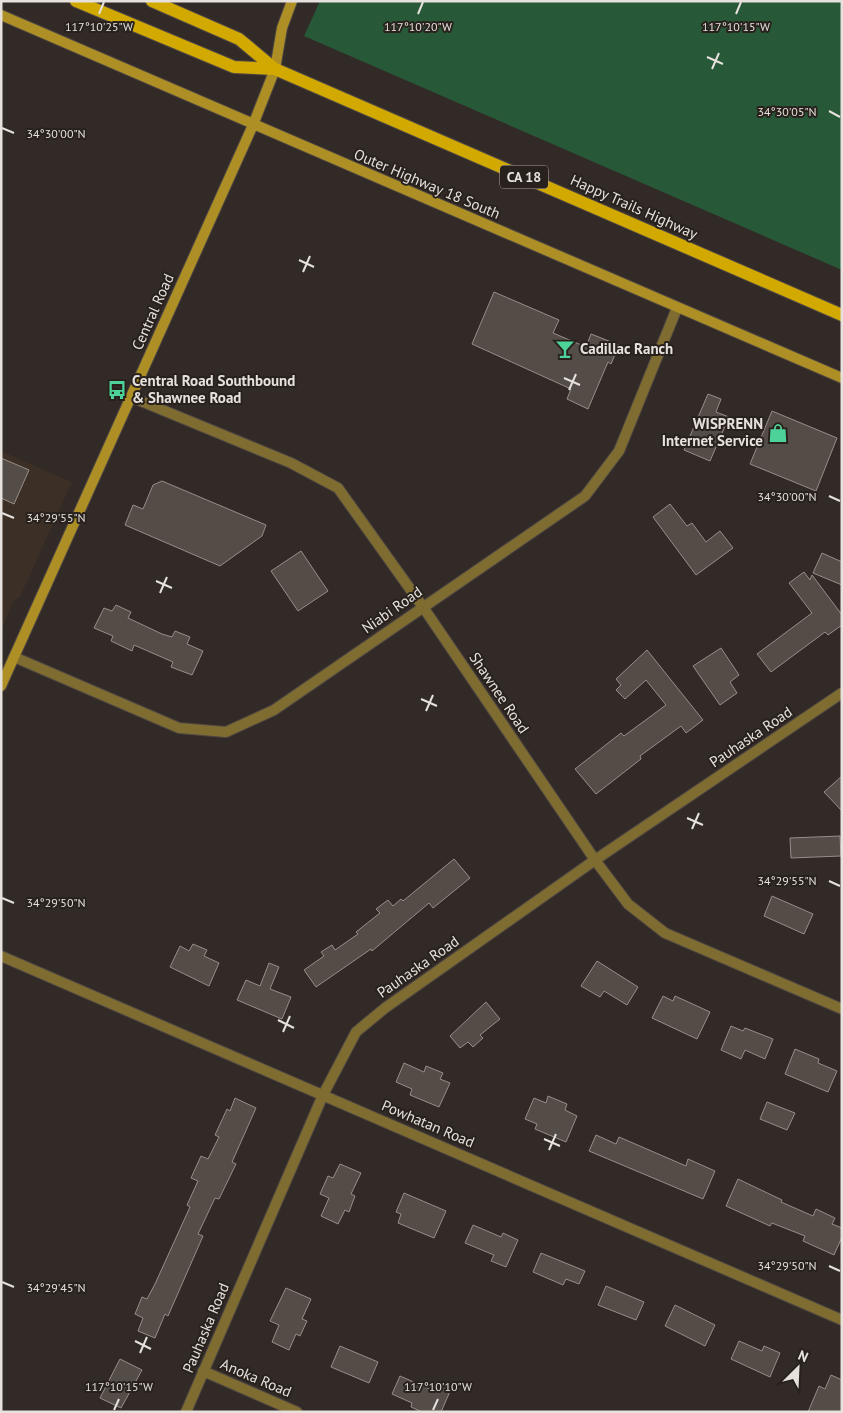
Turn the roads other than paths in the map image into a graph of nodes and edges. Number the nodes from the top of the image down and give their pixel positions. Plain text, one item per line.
1 (76, 1) edge
2 (152, 1) edge
3 (292, 1) edge
4 (1, 15) edge
5 (275, 70) junction
6 (253, 125) junction
7 (677, 308) junction
8 (842, 316) edge
9 (842, 378) edge
10 (131, 397) junction
11 (423, 606) junction
12 (14, 658) junction
13 (1, 686) edge
14 (842, 693) edge
15 (595, 860) junction
16 (1, 956) edge
17 (842, 1009) edge
18 (323, 1095) junction
19 (842, 1320) edge
20 (203, 1371) junction
21 (186, 1412) edge
22 (297, 1412) edge

1 - 5 main road, Happy Trails Highway / CA 18
2 - 5 main road, Happy Trails Highway / CA 18
3 - 5 street, Central Road
4 - 6 street, Outer Highway 18 South
5 - 6 street, Central Road
5 - 8 main road, Happy Trails Highway / CA 18
6 - 7 street, Outer Highway 18 South
6 - 10 street, Central Road
7 - 9 street, Outer Highway 18 South
7 - 11 street, Niabi Road
10 - 11 street, Shawnee Road
10 - 12 street, Central Road
11 - 12 street, Niabi Road
11 - 15 street, Shawnee Road
12 - 13 street, Central Road
14 - 15 street, Pauhaska Road
15 - 17 street, Shawnee Road
15 - 18 street, Pauhaska Road
16 - 18 street, Powhatan Road
18 - 19 street, Powhatan Road
18 - 20 street, Pauhaska Road
20 - 21 street, Pauhaska Road
20 - 22 street, Anoka Road

